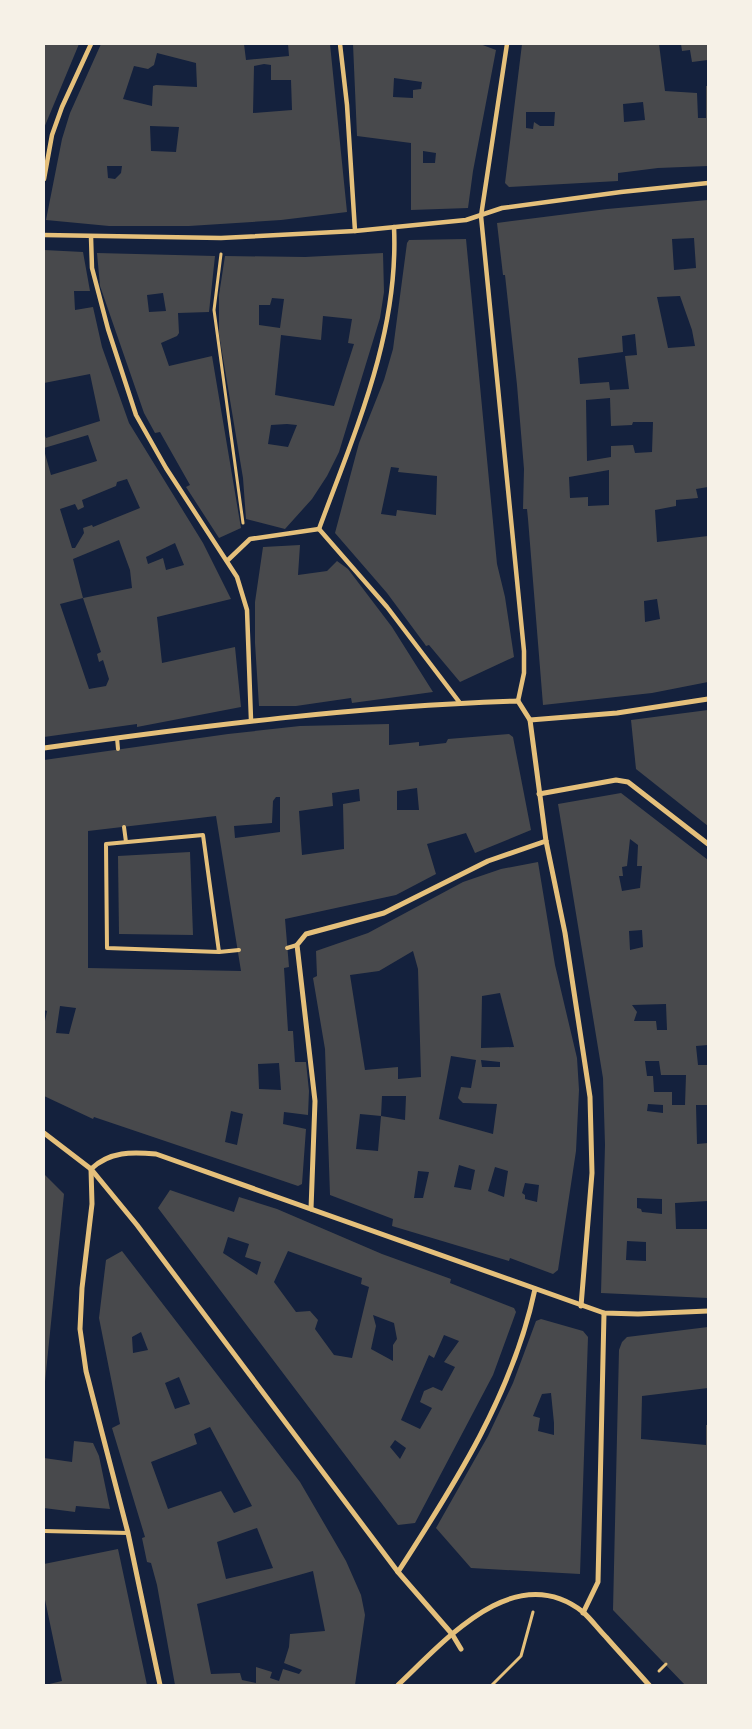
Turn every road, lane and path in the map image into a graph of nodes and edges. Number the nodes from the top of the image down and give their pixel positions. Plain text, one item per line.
1 (91, 44) edge
2 (340, 44) edge
3 (507, 44) edge
4 (44, 178) edge
5 (708, 183) edge
6 (481, 216) junction
7 (394, 227) junction
8 (355, 231) junction
9 (44, 235) edge
10 (91, 236) junction
11 (221, 256) dead end
12 (319, 529) junction
13 (250, 539) junction
14 (228, 560) junction
15 (708, 699) edge
16 (518, 701) junction
17 (460, 703) junction
18 (251, 720) junction
19 (530, 720) junction
20 (117, 738) junction
21 (44, 748) edge
22 (118, 750) dead end
23 (539, 794) junction
24 (124, 827) dead end
25 (546, 841) junction
26 (126, 842) junction
27 (708, 844) edge
28 (297, 945) junction
29 (287, 948) dead end
30 (239, 950) dead end
31 (219, 952) junction
32 (44, 1133) edge
33 (91, 1169) junction
34 (311, 1209) junction
35 (535, 1289) junction
36 (581, 1306) junction
37 (708, 1312) edge
38 (604, 1313) junction
39 (44, 1532) edge
40 (128, 1533) junction
41 (398, 1572) junction
42 (538, 1595) junction
43 (583, 1613) junction
44 (524, 1614) dead end
45 (532, 1614) junction
46 (540, 1616) dead end
47 (452, 1634) junction
48 (461, 1649) dead end
49 (160, 1685) edge
50 (398, 1685) edge
51 (492, 1685) edge
52 (649, 1685) edge

1 - 4 street
2 - 8 street
3 - 6 street
5 - 6 street
6 - 7 street
6 - 16 street
7 - 8 street
7 - 12 street
8 - 10 street
9 - 10 street
10 - 14 street
11 - 13 path
12 - 13 street
12 - 17 street
13 - 14 street
14 - 18 street
15 - 19 street
16 - 17 street
16 - 19 street
17 - 18 street
18 - 20 street
19 - 23 street
20 - 21 street
20 - 22 lane
23 - 25 street
23 - 27 street
24 - 26 lane
25 - 28 street
25 - 36 street
26 - 31 lane
26 - 31 lane
28 - 29 lane
28 - 34 street
30 - 31 lane
32 - 33 street
33 - 34 street
33 - 40 street
33 - 41 street
34 - 35 street
35 - 36 street
35 - 41 street
36 - 38 street
37 - 38 street
38 - 43 street
39 - 40 lane
40 - 49 street
41 - 47 street
42 - 43 street
42 - 45 path
42 - 47 street
43 - 52 street
44 - 45 path
45 - 46 path
45 - 51 path
47 - 48 street
47 - 50 street

